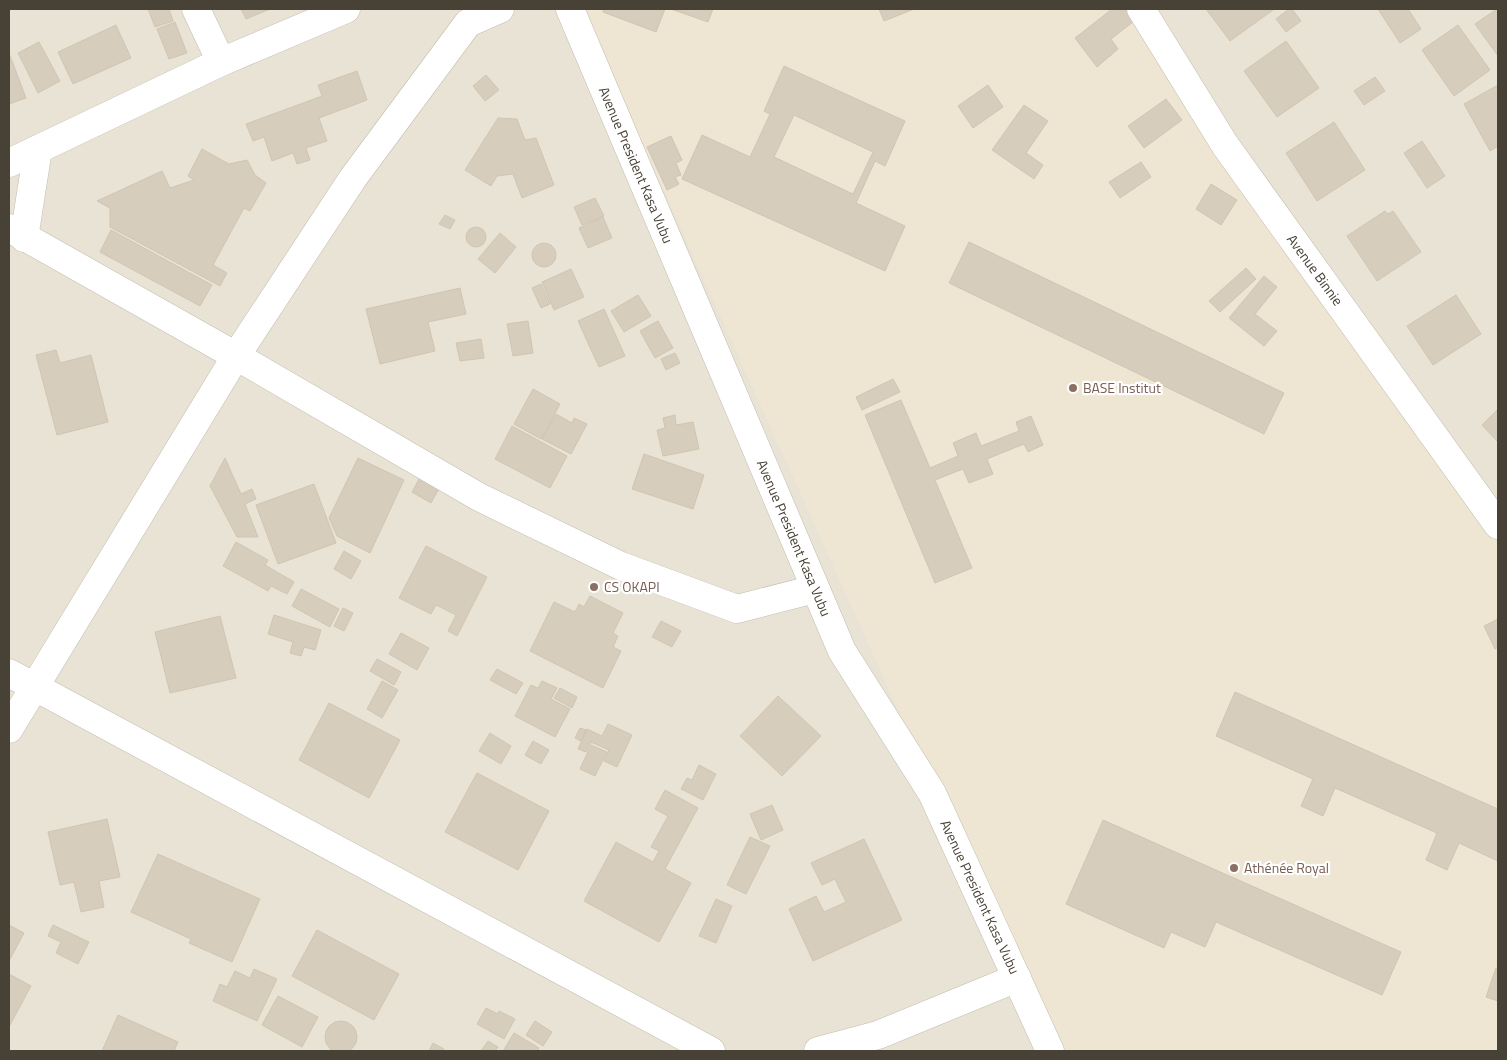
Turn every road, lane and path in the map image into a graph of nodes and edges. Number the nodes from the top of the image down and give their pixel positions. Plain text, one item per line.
1 (196, 9) edge
2 (346, 9) edge
3 (500, 9) edge
4 (570, 9) edge
5 (1141, 9) edge
6 (221, 62) junction
7 (38, 149) junction
8 (9, 164) edge
9 (16, 233) edge
10 (236, 356) junction
11 (1498, 525) edge
12 (815, 589) junction
13 (9, 673) edge
14 (35, 687) junction
15 (9, 729) edge
16 (1017, 978) junction
17 (711, 1051) edge
18 (818, 1051) edge
19 (1050, 1051) edge

1 - 6 street
2 - 6 street
3 - 10 street
4 - 12 street, Avenue President Kasa Vubu
5 - 11 street, Avenue Binnie
6 - 7 street
7 - 8 street
7 - 9 street
9 - 10 street
10 - 12 street
10 - 14 street
12 - 16 street, Avenue President Kasa Vubu
13 - 14 street
14 - 15 street
14 - 17 street
16 - 18 street
16 - 19 street, Avenue President Kasa Vubu

